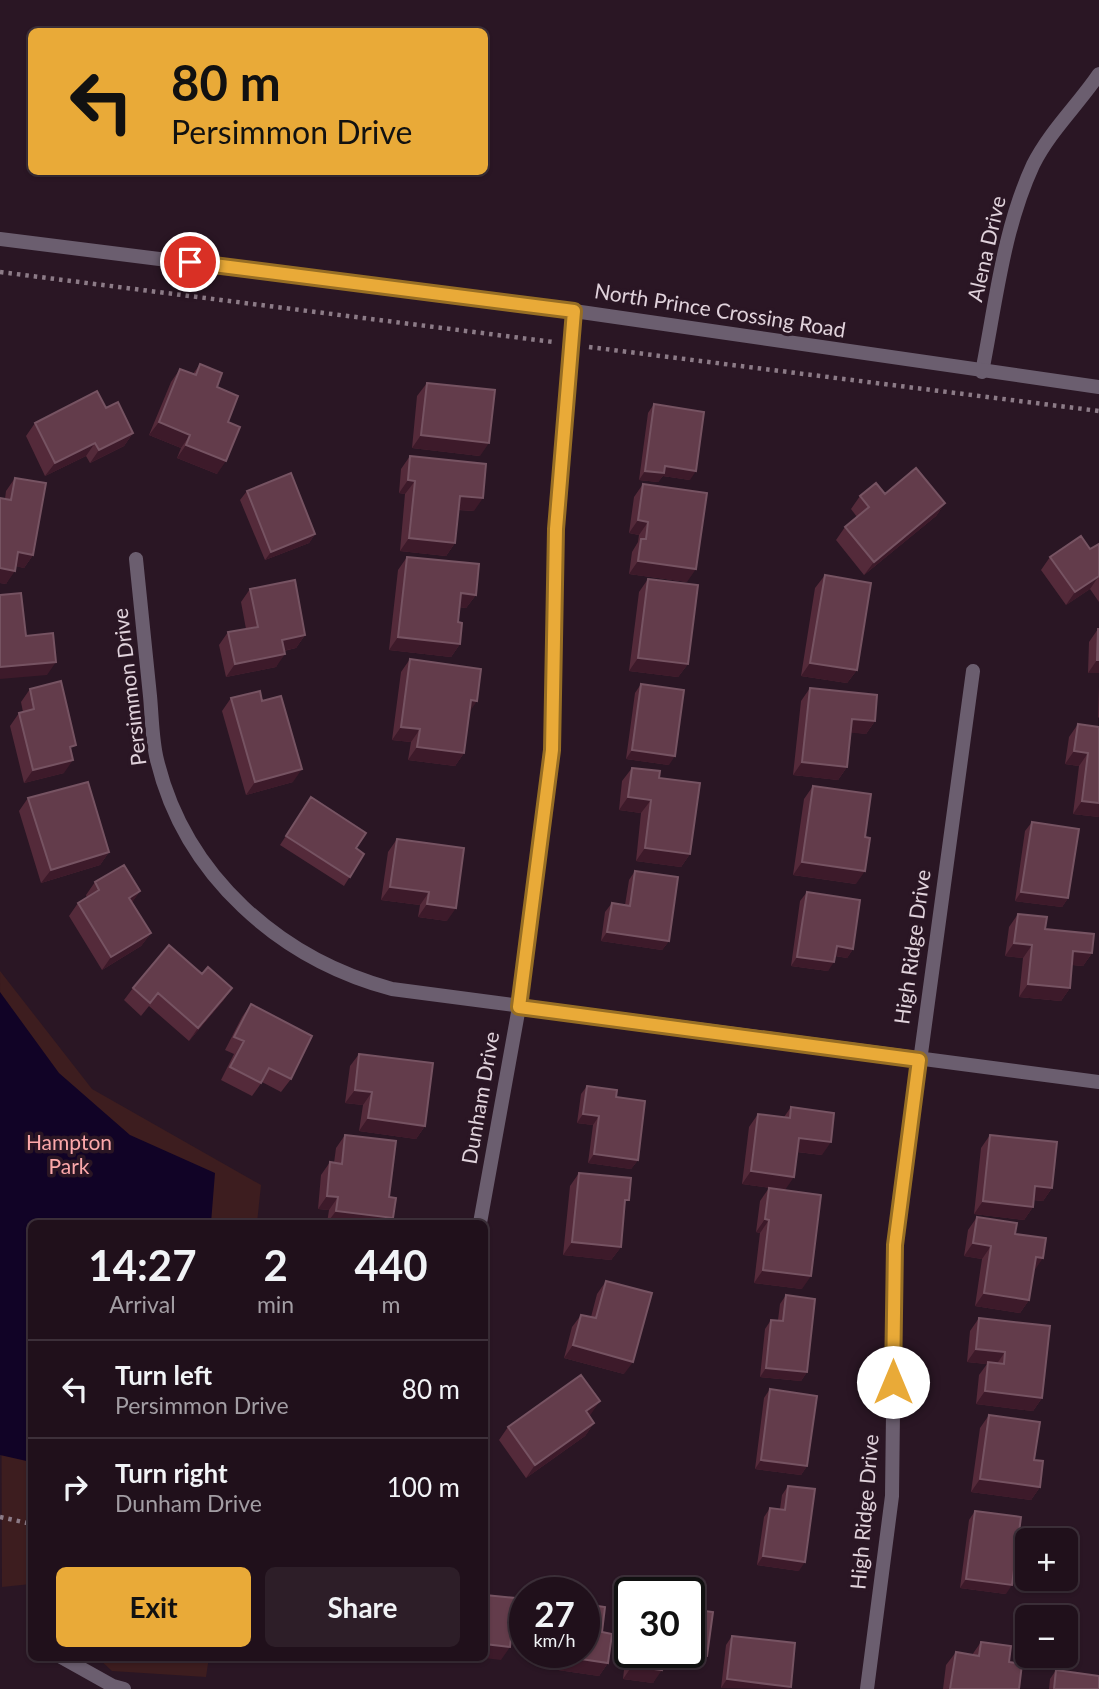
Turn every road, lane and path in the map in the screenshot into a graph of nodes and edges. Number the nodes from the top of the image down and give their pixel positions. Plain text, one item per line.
1 (1099, 74) edge
2 (0, 239) edge
3 (574, 311) junction
4 (982, 372) junction
5 (1099, 387) edge
6 (136, 559) dead end
7 (973, 671) dead end
8 (519, 1007) junction
9 (919, 1060) junction
10 (1099, 1082) edge
11 (481, 1220) edge
12 (0, 1517) edge
13 (28, 1523) edge
14 (68, 1661) edge
15 (124, 1689) edge
16 (867, 1689) edge

1 - 4 street, Alena Drive
2 - 3 street, North Prince Crossing Road
3 - 4 street, North Prince Crossing Road
3 - 8 street, Dunham Drive
4 - 5 street, North Prince Crossing Road
6 - 8 street, Persimmon Drive
7 - 9 street, High Ridge Drive
8 - 9 street, Persimmon Drive
8 - 11 street, Dunham Drive
9 - 10 street, Persimmon Drive
9 - 16 street, High Ridge Drive
12 - 13 path
14 - 15 street

